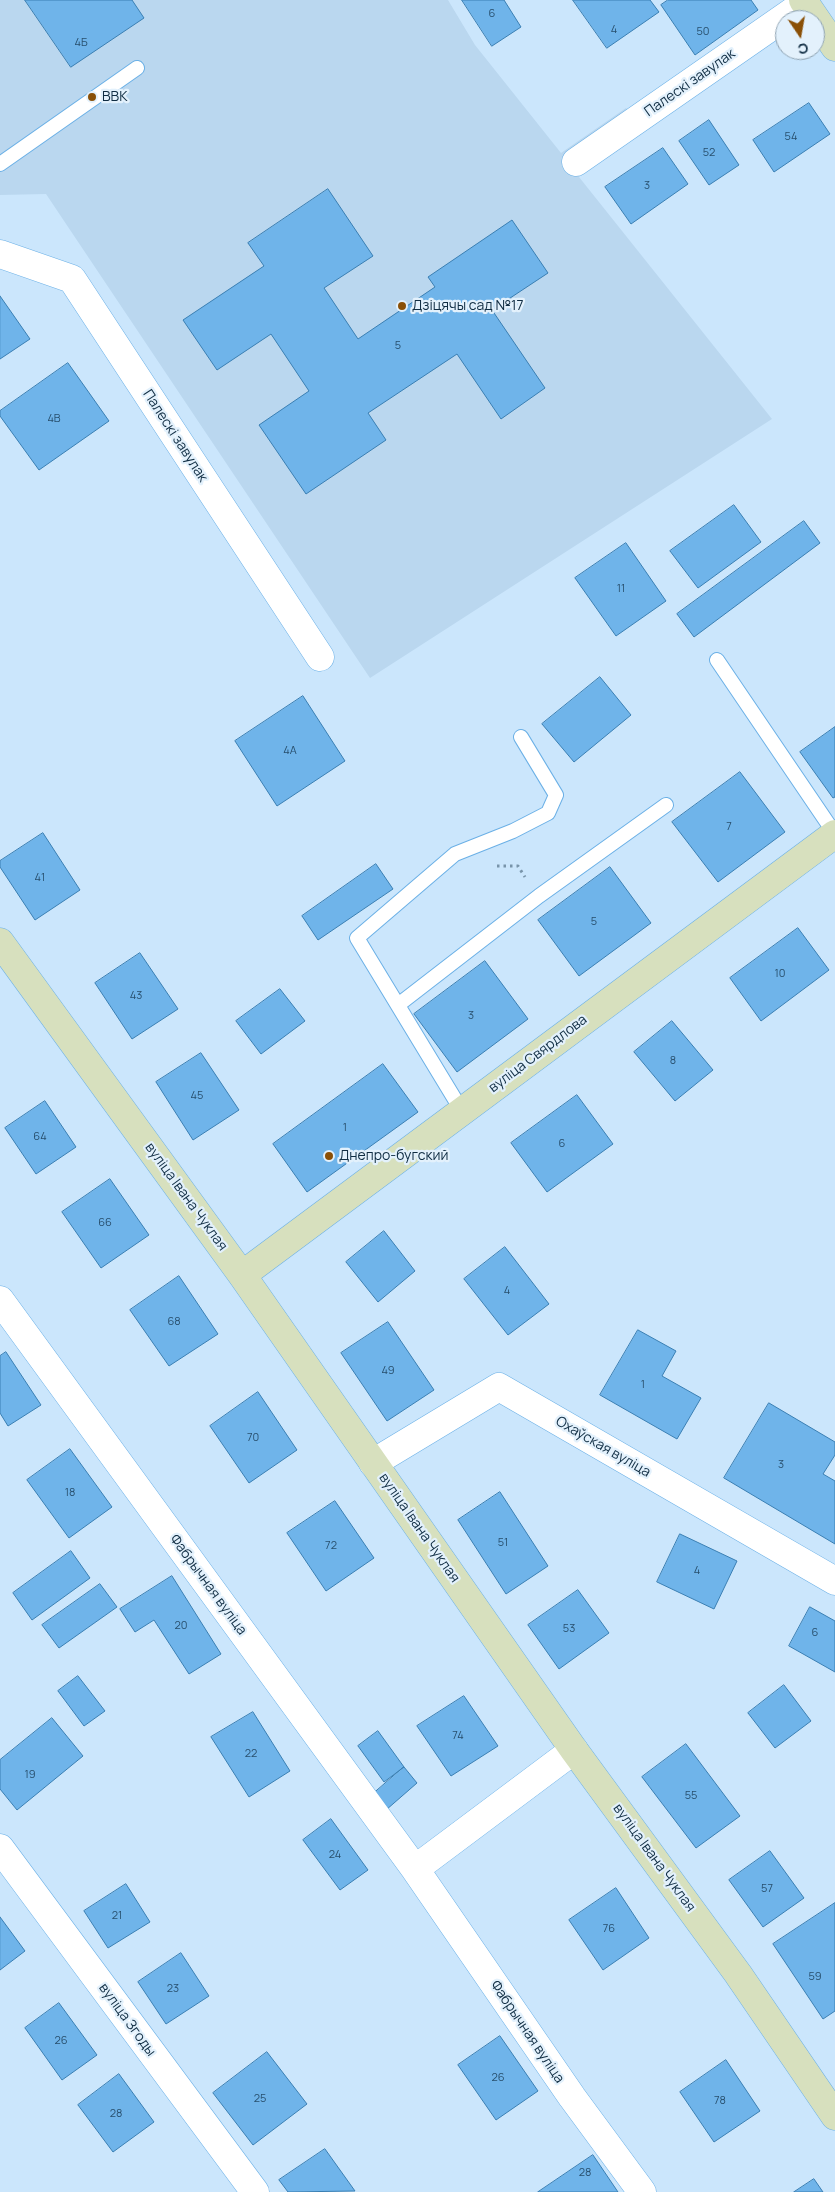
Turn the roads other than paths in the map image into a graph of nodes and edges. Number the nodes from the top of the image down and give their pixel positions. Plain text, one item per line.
1 (804, 2) edge
2 (835, 47) edge
3 (137, 68) dead end
4 (576, 162) dead end
5 (0, 164) edge
6 (0, 254) edge
7 (320, 657) dead end
8 (717, 660) dead end
9 (521, 736) dead end
10 (666, 805) dead end
11 (835, 834) edge
12 (0, 942) edge
13 (398, 1005) junction
14 (462, 1111) junction
15 (242, 1275) junction
16 (0, 1300) edge
17 (373, 1463) junction
18 (835, 1580) edge
19 (574, 1750) junction
20 (0, 1848) edge
21 (415, 1869) junction
22 (835, 2116) edge
23 (254, 2192) edge
24 (642, 2192) edge

1 - 2 street
1 - 4 street, Палескі завулак
3 - 5 lane
6 - 7 street, Палескі завулак
8 - 11 lane
9 - 13 lane
10 - 13 lane
11 - 14 street, вуліца Свярдлова
12 - 15 street, вуліца Івана Чуклая
13 - 14 lane
14 - 15 street, вуліца Свярдлова
15 - 17 street, вуліца Івана Чуклая
16 - 21 street, Фабрычная вуліца
17 - 18 street, Охаўская вуліца
17 - 19 street, вуліца Івана Чуклая
19 - 21 street
19 - 22 street, вуліца Івана Чуклая
20 - 23 street, вуліца Згоды
21 - 24 street, Фабрычная вуліца

